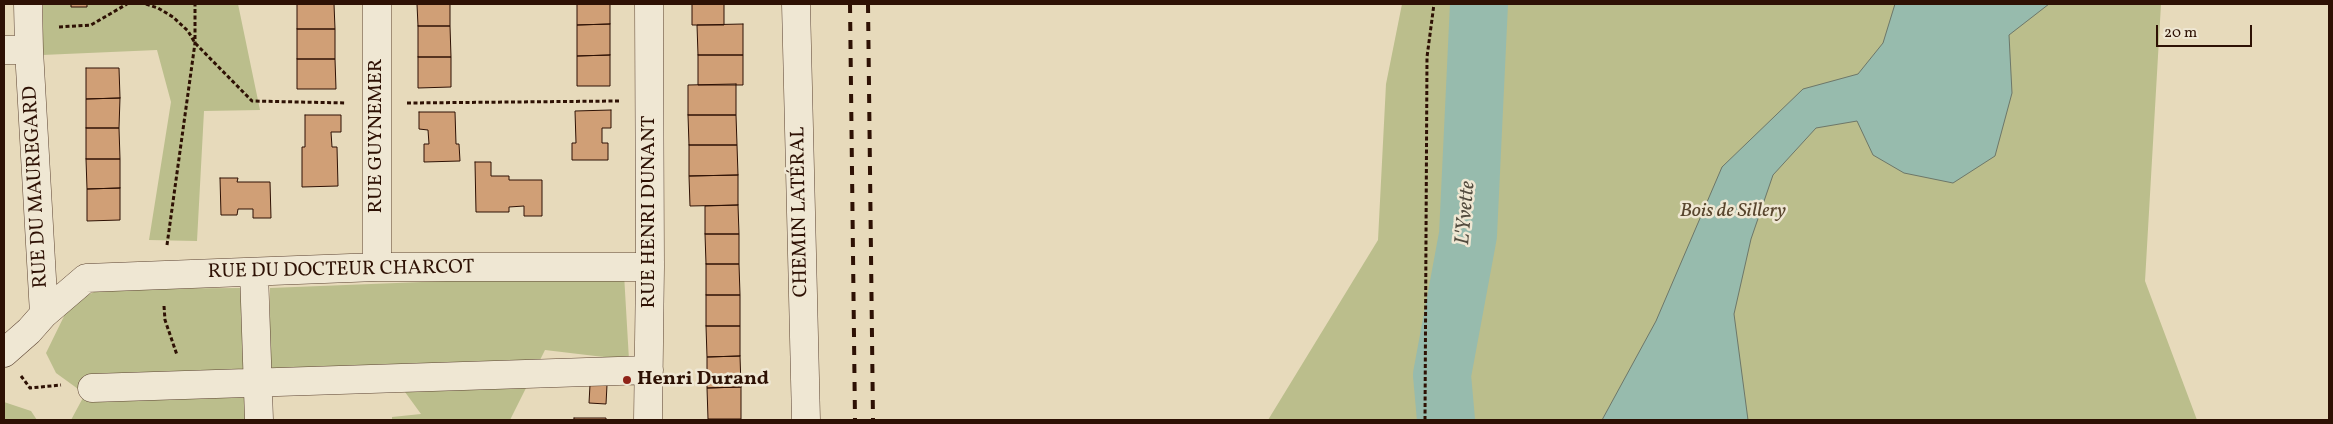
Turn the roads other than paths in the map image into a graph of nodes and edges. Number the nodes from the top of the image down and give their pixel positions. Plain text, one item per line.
1 (377, 4) edge
2 (649, 4) edge
3 (796, 4) edge
4 (22, 33) edge
5 (377, 267) junction
6 (650, 267) junction
7 (254, 272) junction
8 (44, 314) junction
9 (5, 353) edge
10 (649, 370) junction
11 (258, 383) junction
12 (92, 388) road end
13 (259, 420) edge
14 (648, 420) edge
15 (806, 420) edge

1 - 5 street, RUE GUYNEMER
2 - 6 street, RUE HENRI DUNANT
3 - 15 street, CHEMIN LATÉRAL
4 - 8 street, RUE DU MAUREGARD
5 - 6 street, RUE DU DOCTEUR CHARCOT
5 - 7 street, RUE DU DOCTEUR CHARCOT
6 - 10 street, RUE HENRI DUNANT
7 - 8 street, RUE DU DOCTEUR CHARCOT
7 - 11 street
8 - 9 street, RUE DU MAUREGARD
10 - 11 street
10 - 14 street, RUE HENRI DUNANT
11 - 12 street
11 - 13 street

